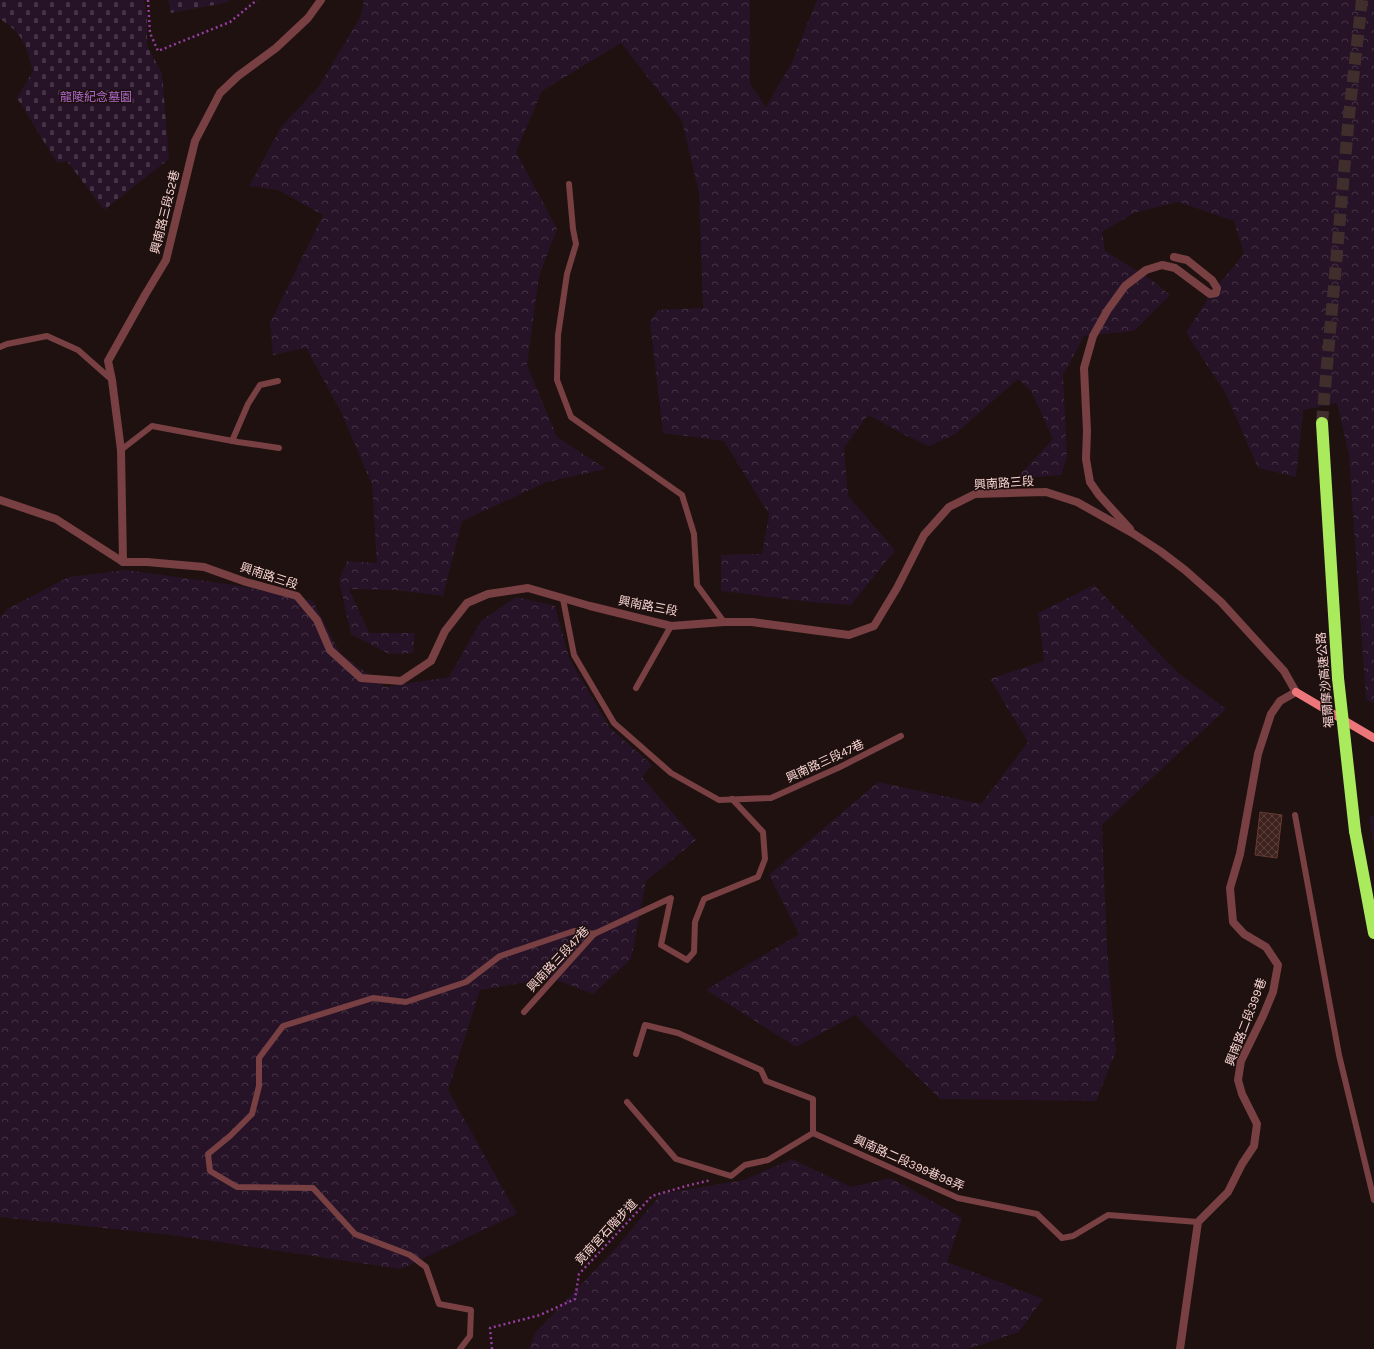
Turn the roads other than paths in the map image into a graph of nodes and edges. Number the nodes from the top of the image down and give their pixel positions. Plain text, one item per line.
1 (321, 0) edge
2 (569, 184) dead end
3 (1174, 257) dead end
4 (0, 348) edge
5 (112, 380) junction
6 (278, 381) dead end
7 (1322, 423) tunnel mouth
8 (232, 441) junction
9 (279, 448) dead end
10 (121, 450) junction
11 (0, 500) edge
12 (1134, 534) junction
13 (123, 562) junction
14 (563, 599) junction
15 (724, 622) junction
16 (671, 626) junction
17 (636, 688) dead end
18 (1296, 692) junction
19 (901, 736) dead end
20 (1374, 738) edge
21 (732, 799) junction
22 (1295, 815) dead end
23 (1374, 933) edge
24 (594, 934) junction
25 (524, 1012) dead end
26 (636, 1054) dead end
27 (627, 1102) dead end
28 (813, 1133) junction
29 (1374, 1200) edge
30 (1198, 1222) junction
31 (460, 1349) edge
32 (1180, 1349) edge

1 - 5 street, 興南路三段52巷
2 - 15 lane
3 - 12 street
4 - 5 lane
5 - 10 street, 興南路三段52巷
6 - 8 lane
7 - 23 highway, 福爾摩沙高速公路, bridge
8 - 9 lane
8 - 10 lane
10 - 13 street, 興南路三段52巷
11 - 13 street
12 - 15 street, 興南路三段
12 - 18 street, 興南路三段
13 - 14 street, 興南路三段
14 - 16 street, 興南路三段
14 - 21 lane, 興南路三段47巷
15 - 16 street, 興南路三段
16 - 17 lane
18 - 20 street
18 - 30 street, 興南路二段399巷
19 - 21 lane, 興南路三段47巷
21 - 24 lane, 興南路三段47巷
22 - 29 lane
24 - 25 lane, 興南路三段47巷
24 - 31 lane
26 - 28 lane
27 - 28 lane
28 - 30 lane, 興南路二段399巷98弄
30 - 32 street

